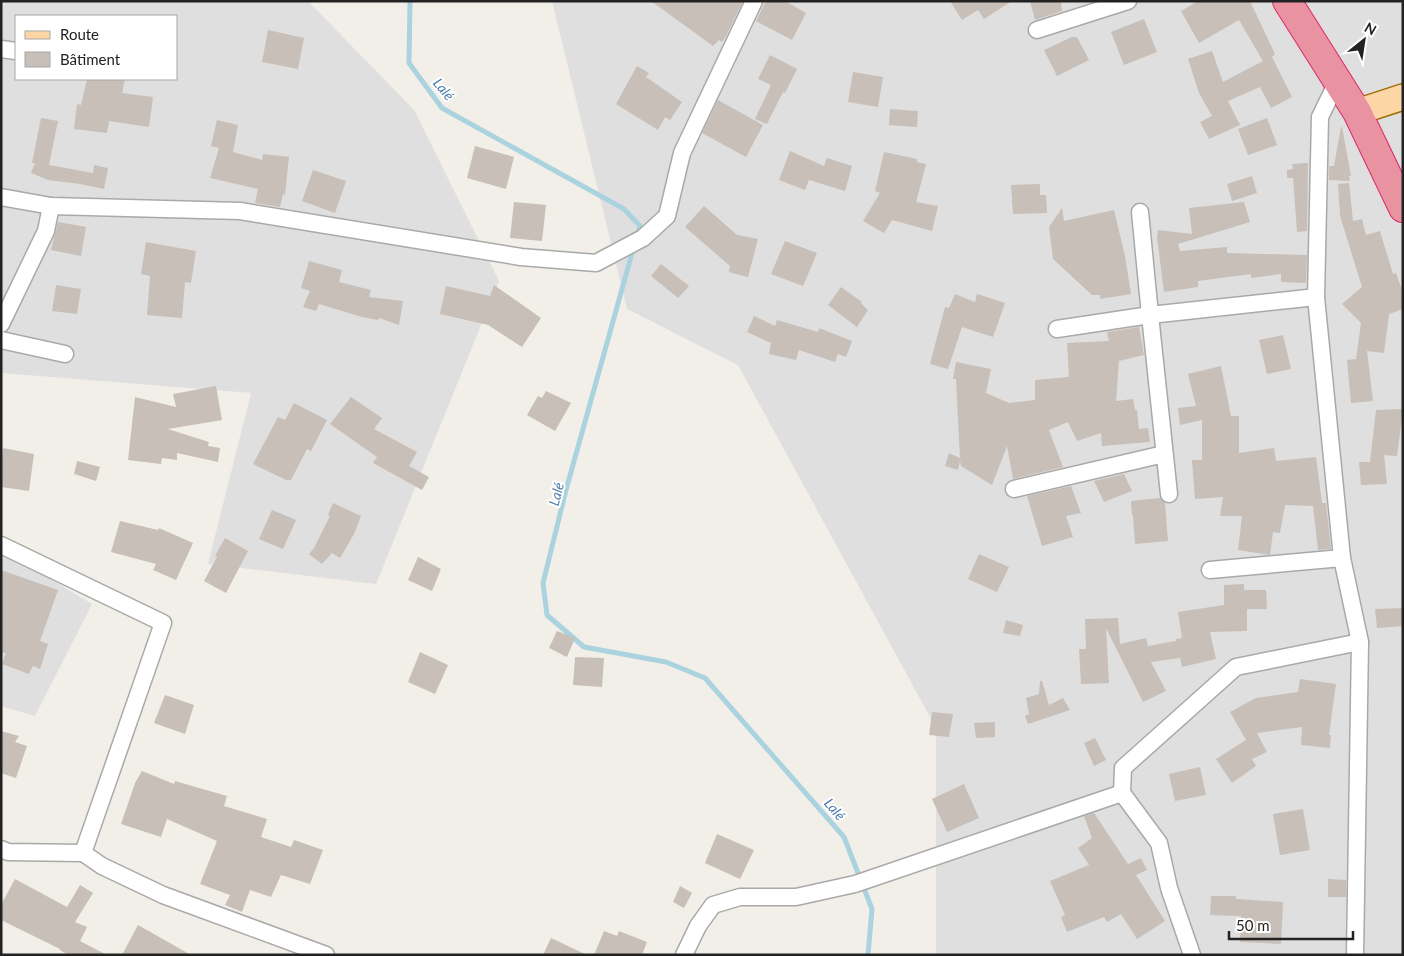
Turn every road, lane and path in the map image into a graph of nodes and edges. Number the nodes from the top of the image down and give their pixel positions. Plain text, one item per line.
1 (754, 1) edge
2 (1128, 1) edge
3 (1287, 1) edge
4 (1037, 30) dead end
5 (1, 49) edge
6 (15, 51) edge
7 (1338, 80) junction
8 (1403, 97) edge
9 (1357, 112) junction
10 (1, 197) edge
11 (51, 206) junction
12 (1403, 208) edge
13 (1140, 212) dead end
14 (1316, 298) junction
15 (1150, 315) junction
16 (1, 324) edge
17 (1057, 329) dead end
18 (1, 340) edge
19 (65, 354) dead end
20 (1164, 454) junction
21 (1014, 489) dead end
22 (1169, 494) dead end
23 (1, 545) edge
24 (1342, 558) junction
25 (1210, 570) dead end
26 (1360, 642) junction
27 (1122, 793) junction
28 (1, 848) edge
29 (83, 853) junction
30 (326, 955) edge
31 (684, 955) edge
32 (1192, 955) edge
33 (1355, 955) edge

1 - 11 street
2 - 4 street
3 - 7 highway
5 - 6 street
7 - 9 highway
7 - 14 street
8 - 9 main road
9 - 12 highway
10 - 11 street
11 - 16 street
13 - 15 street
14 - 15 street
14 - 24 street
15 - 17 street
15 - 20 street
18 - 19 street
20 - 21 street
20 - 22 street
23 - 29 street
24 - 25 street
24 - 26 street
26 - 27 street
26 - 33 street
27 - 31 street
27 - 32 street
28 - 29 street
29 - 30 street

